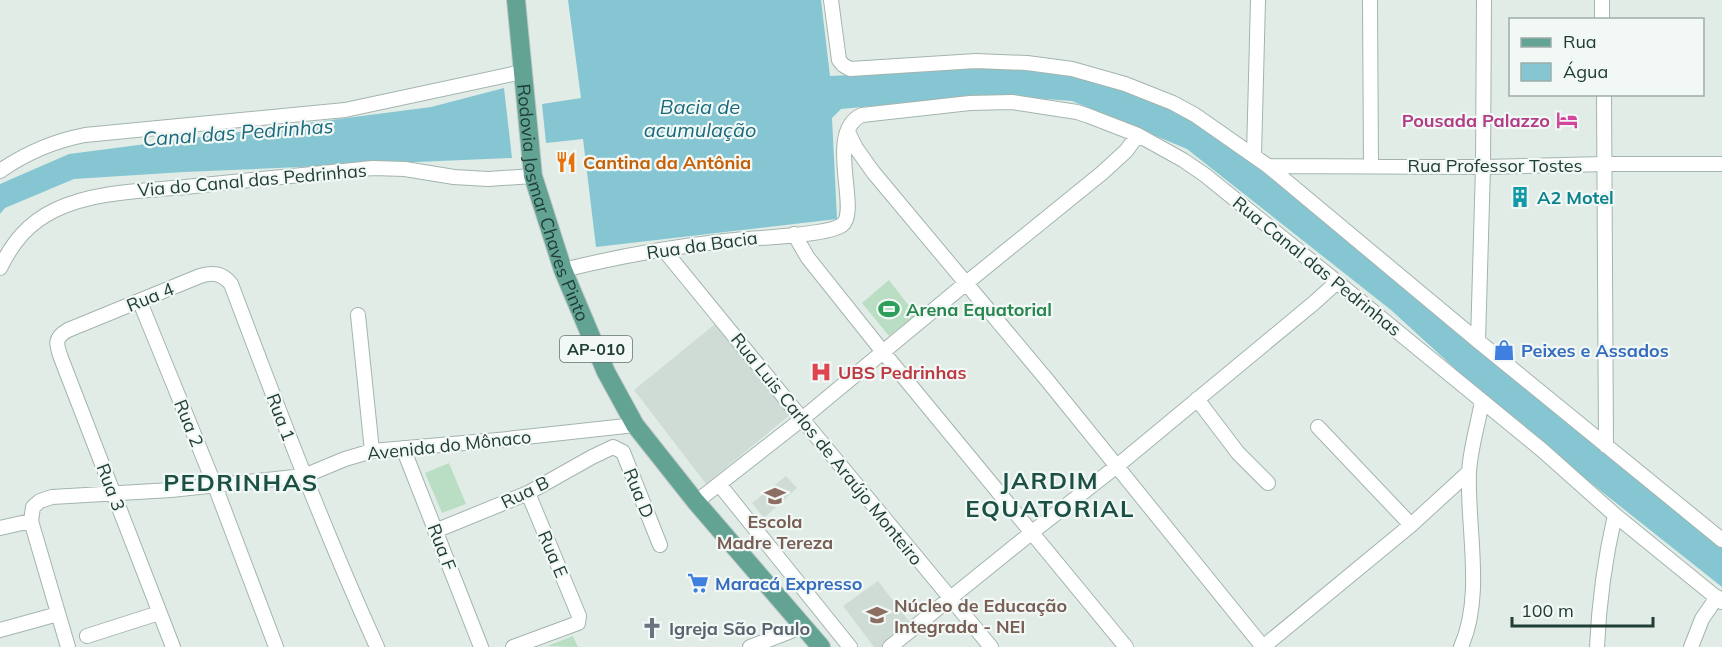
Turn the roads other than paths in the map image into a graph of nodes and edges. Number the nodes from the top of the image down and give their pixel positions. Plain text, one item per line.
1 (516, 0) edge
2 (831, 0) edge
3 (1258, 0) edge
4 (1370, 0) edge
5 (1484, 0) edge
6 (1602, 0) edge
7 (1602, 18) edge
8 (522, 72) junction
9 (1604, 96) edge
10 (847, 130) junction
11 (1138, 135) junction
12 (1254, 155) junction
13 (1605, 164) junction
14 (1722, 164) edge
15 (1371, 165) junction
16 (1268, 166) junction
17 (1483, 167) junction
18 (0, 171) edge
19 (533, 176) junction
20 (794, 234) junction
21 (664, 250) junction
22 (0, 268) edge
23 (563, 270) junction
24 (1337, 282) junction
25 (231, 284) joint
26 (965, 284) junction
27 (140, 302) junction
28 (358, 315) dead end
29 (68, 330) joint
30 (1478, 341) junction
31 (883, 352) junction
32 (1197, 399) junction
33 (1482, 401) junction
34 (802, 419) junction
35 (634, 425) junction
36 (1318, 427) dead end
37 (1606, 446) junction
38 (613, 447) joint
39 (403, 448) junction
40 (372, 451) junction
41 (1117, 466) junction
42 (1469, 472) junction
43 (304, 477) junction
44 (1268, 483) dead end
45 (719, 484) junction
46 (215, 486) junction
47 (114, 493) junction
48 (528, 493) junction
49 (696, 502) junction
50 (1615, 515) junction
51 (31, 521) junction
52 (1411, 525) junction
53 (0, 528) edge
54 (435, 531) junction
55 (1031, 533) junction
56 (1722, 540) edge
57 (660, 545) dead end
58 (950, 599) junction
59 (1719, 599) edge
60 (159, 613) junction
61 (58, 614) junction
62 (804, 626) junction
63 (0, 630) edge
64 (87, 636) dead end
65 (68, 647) edge
66 (173, 647) edge
67 (276, 647) edge
68 (376, 647) edge
69 (481, 647) edge
70 (513, 647) edge
71 (750, 647) edge
72 (821, 647) edge
73 (850, 647) edge
74 (890, 647) edge
75 (991, 647) edge
76 (1126, 647) edge
77 (1263, 647) edge
78 (1461, 647) edge
79 (1597, 647) edge
80 (1691, 647) edge

1 - 8 main road, Rodovia Josmar Chaves Pinto / AP-010
2 - 12 street
3 - 12 street
4 - 15 street
5 - 17 street
6 - 7 street
8 - 18 street
8 - 19 main road, Rodovia Josmar Chaves Pinto / AP-010
9 - 13 street
10 - 11 street, Rua Canal das Pedrinhas
10 - 20 street, Rua da Bacia
10 - 26 street
11 - 24 street, Rua Canal das Pedrinhas
11 - 26 street
12 - 16 street
13 - 14 street, Rua Professor Tostes
13 - 17 street, Rua Professor Tostes
13 - 37 street
15 - 16 street, Rua Professor Tostes
15 - 17 street, Rua Professor Tostes
16 - 30 street
17 - 30 street
19 - 22 street, Via do Canal das Pedrinhas
19 - 23 main road, Rodovia Josmar Chaves Pinto / AP-010
20 - 21 street, Rua da Bacia
20 - 31 street
21 - 23 street, Rua da Bacia
21 - 34 street, Rua Luis Carlos de Araújo Monteiro
23 - 35 main road, Rodovia Josmar Chaves Pinto / AP-010
24 - 32 street
24 - 33 street, Rua Canal das Pedrinhas
25 - 27 street, Rua 4
25 - 43 street, Rua 1
26 - 31 street
26 - 41 street
27 - 29 street, Rua 4
27 - 46 street, Rua 2
28 - 40 street
29 - 47 street, Rua 3
30 - 37 street
31 - 34 street
31 - 55 street
32 - 41 street
32 - 44 street
33 - 42 street
33 - 50 street, Rua Canal das Pedrinhas
34 - 45 street
34 - 58 street, Rua Luis Carlos de Araújo Monteiro
35 - 39 street, Avenida do Mônaco
35 - 49 main road, Rodovia Josmar Chaves Pinto / AP-010
36 - 52 street
37 - 56 street
38 - 48 street, Rua B
38 - 57 street, Rua D
39 - 40 street, Avenida do Mônaco
39 - 54 street, Rua F
40 - 43 street, Avenida do Mônaco
41 - 55 street
41 - 77 street
42 - 52 street
42 - 78 street
43 - 46 street, Avenida do Mônaco
43 - 68 street, Rua 1
45 - 49 street
45 - 73 street
46 - 47 street, Avenida do Mônaco
46 - 67 street, Rua 2
47 - 51 street, Avenida do Mônaco
47 - 60 street, Rua 3
48 - 54 street, Rua B
48 - 70 street, Rua E
49 - 62 main road, Rodovia Josmar Chaves Pinto / AP-010
50 - 59 street, Rua Canal das Pedrinhas
50 - 79 street
51 - 53 street
51 - 61 street
52 - 77 street
54 - 69 street, Rua F
55 - 58 street
55 - 76 street
58 - 74 street
58 - 75 street, Rua Luis Carlos de Araújo Monteiro
59 - 80 street
60 - 64 street
60 - 66 street, Rua 3
61 - 63 street
61 - 65 street
62 - 71 street
62 - 72 main road, Rodovia Josmar Chaves Pinto / AP-010

